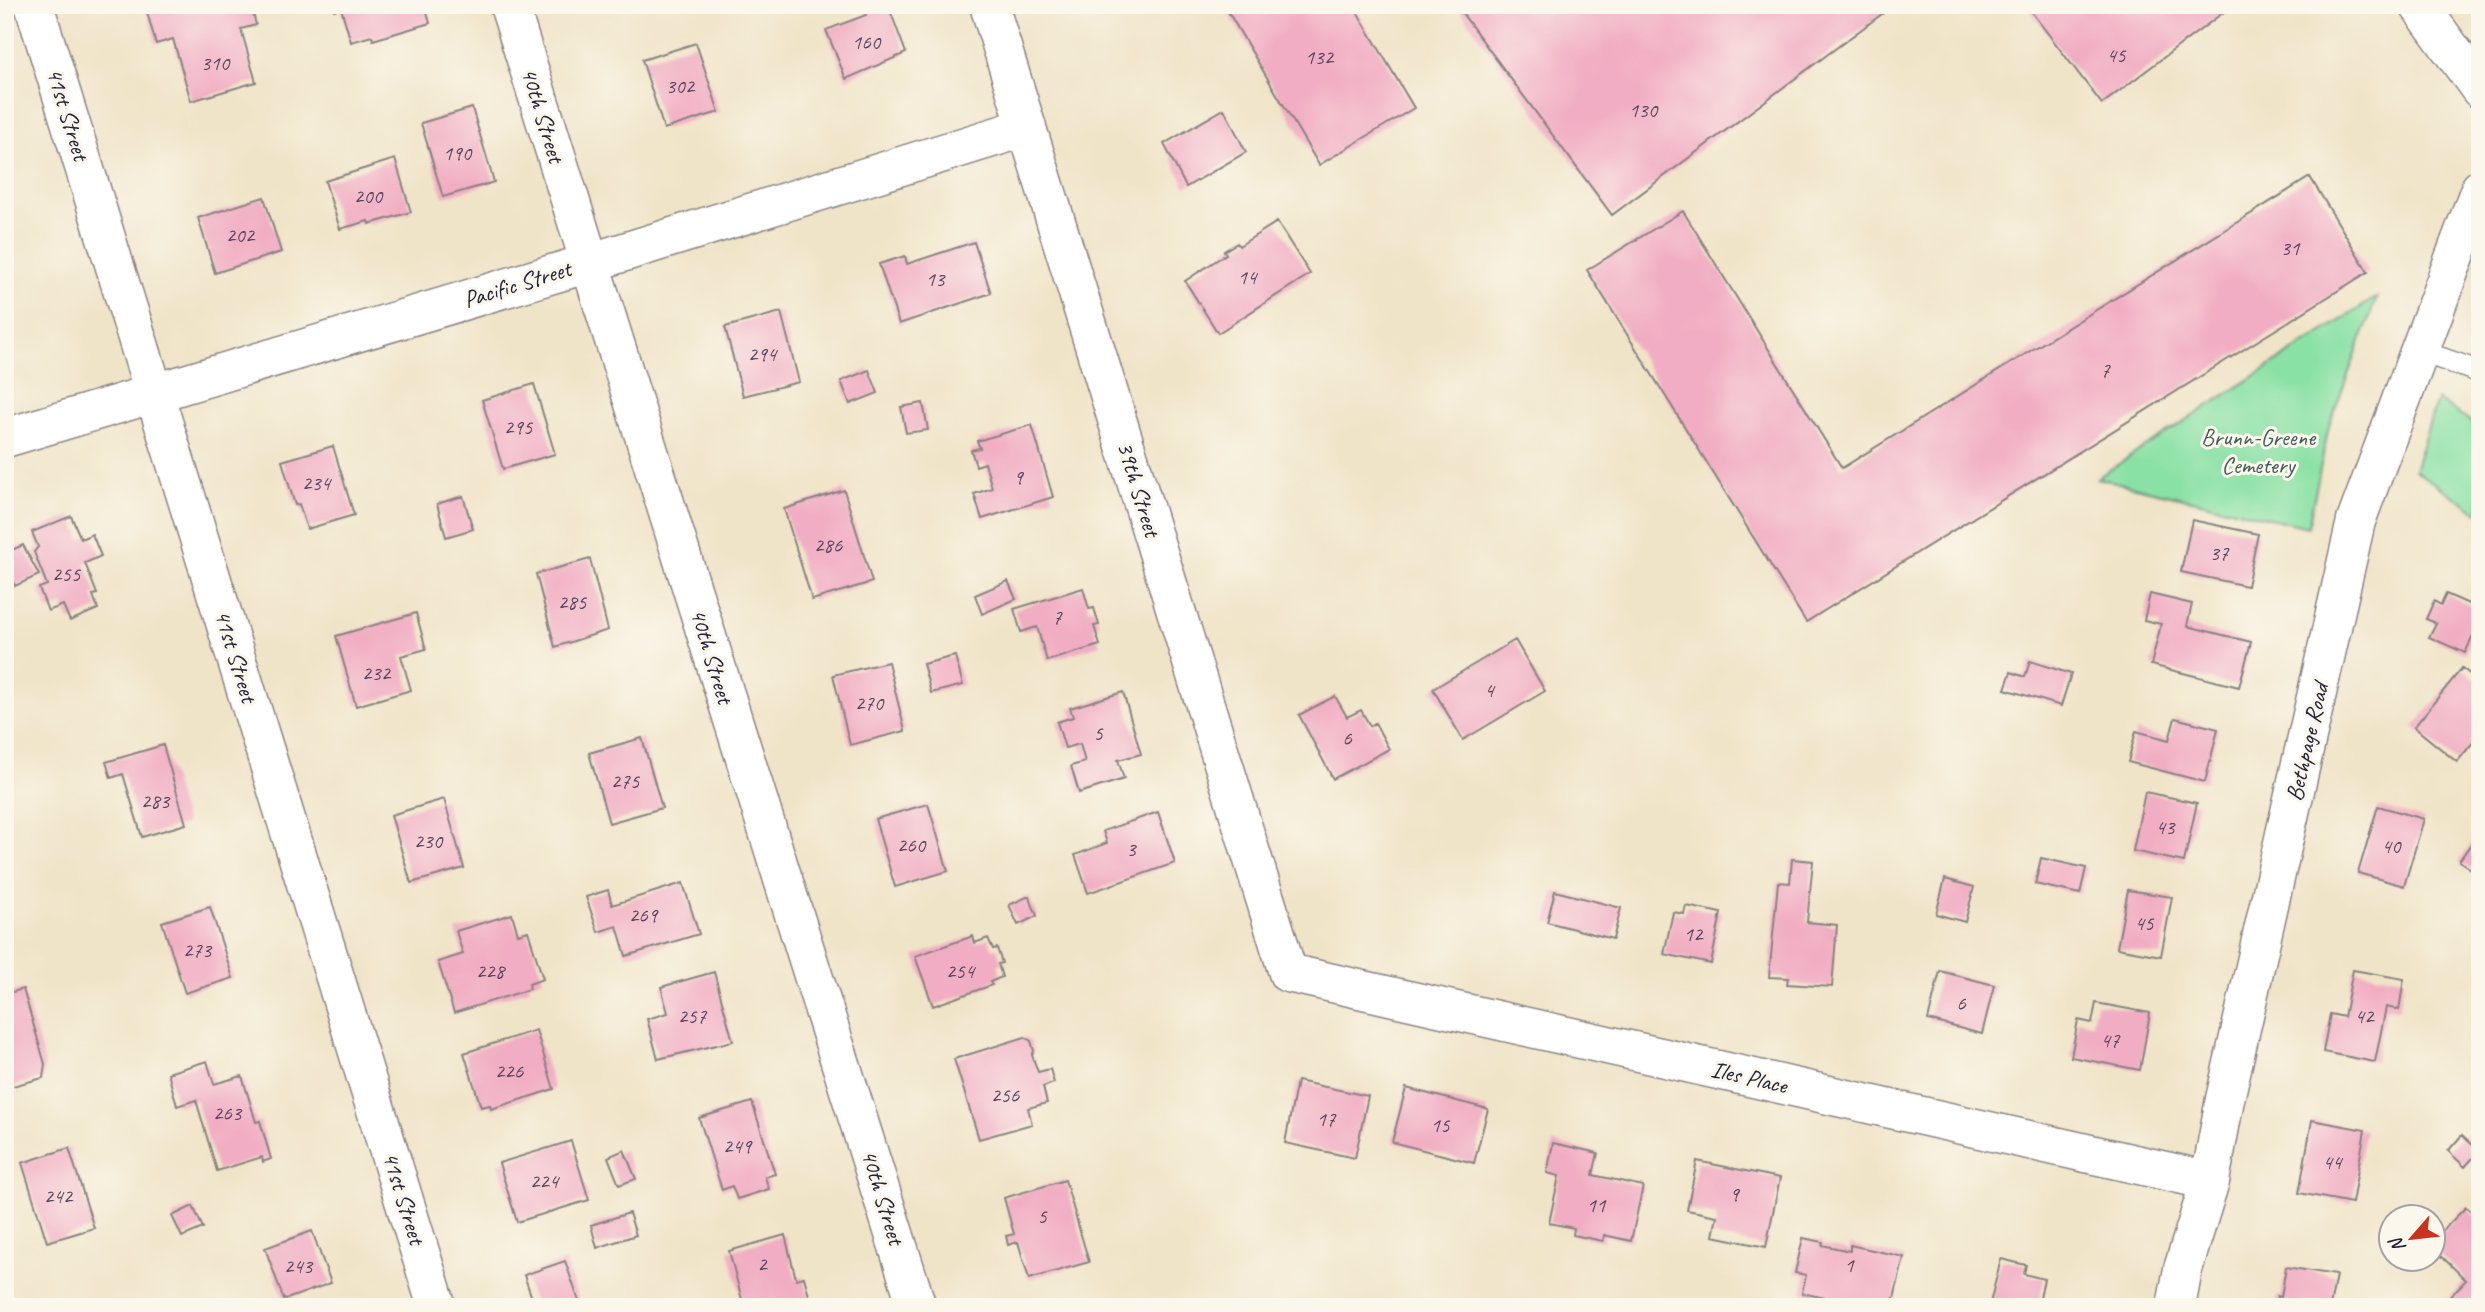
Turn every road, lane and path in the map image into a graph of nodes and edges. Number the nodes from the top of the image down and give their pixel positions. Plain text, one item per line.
1 (34, 5) edge
2 (509, 5) edge
3 (989, 5) edge
4 (2419, 5) edge
5 (2480, 89) edge
6 (1027, 127) junction
7 (2480, 189) edge
8 (589, 263) junction
9 (2420, 351) junction
10 (2480, 372) edge
11 (154, 392) junction
12 (5, 438) edge
13 (1288, 973) joint
14 (2210, 1181) junction
15 (437, 1307) edge
16 (917, 1307) edge
17 (2176, 1307) edge

1 - 11 street, 41st Street
2 - 8 street, 40th Street
3 - 6 street, 39th Street
4 - 5 street
6 - 8 street, Pacific Street
6 - 13 street, 39th Street
7 - 9 street, Bethpage Road
8 - 11 street, Pacific Street
8 - 16 street, 40th Street
9 - 10 lane
9 - 14 street, Bethpage Road
11 - 12 street, Pacific Street
11 - 15 street, 41st Street
13 - 14 street, Iles Place
14 - 17 street, Bethpage Road

